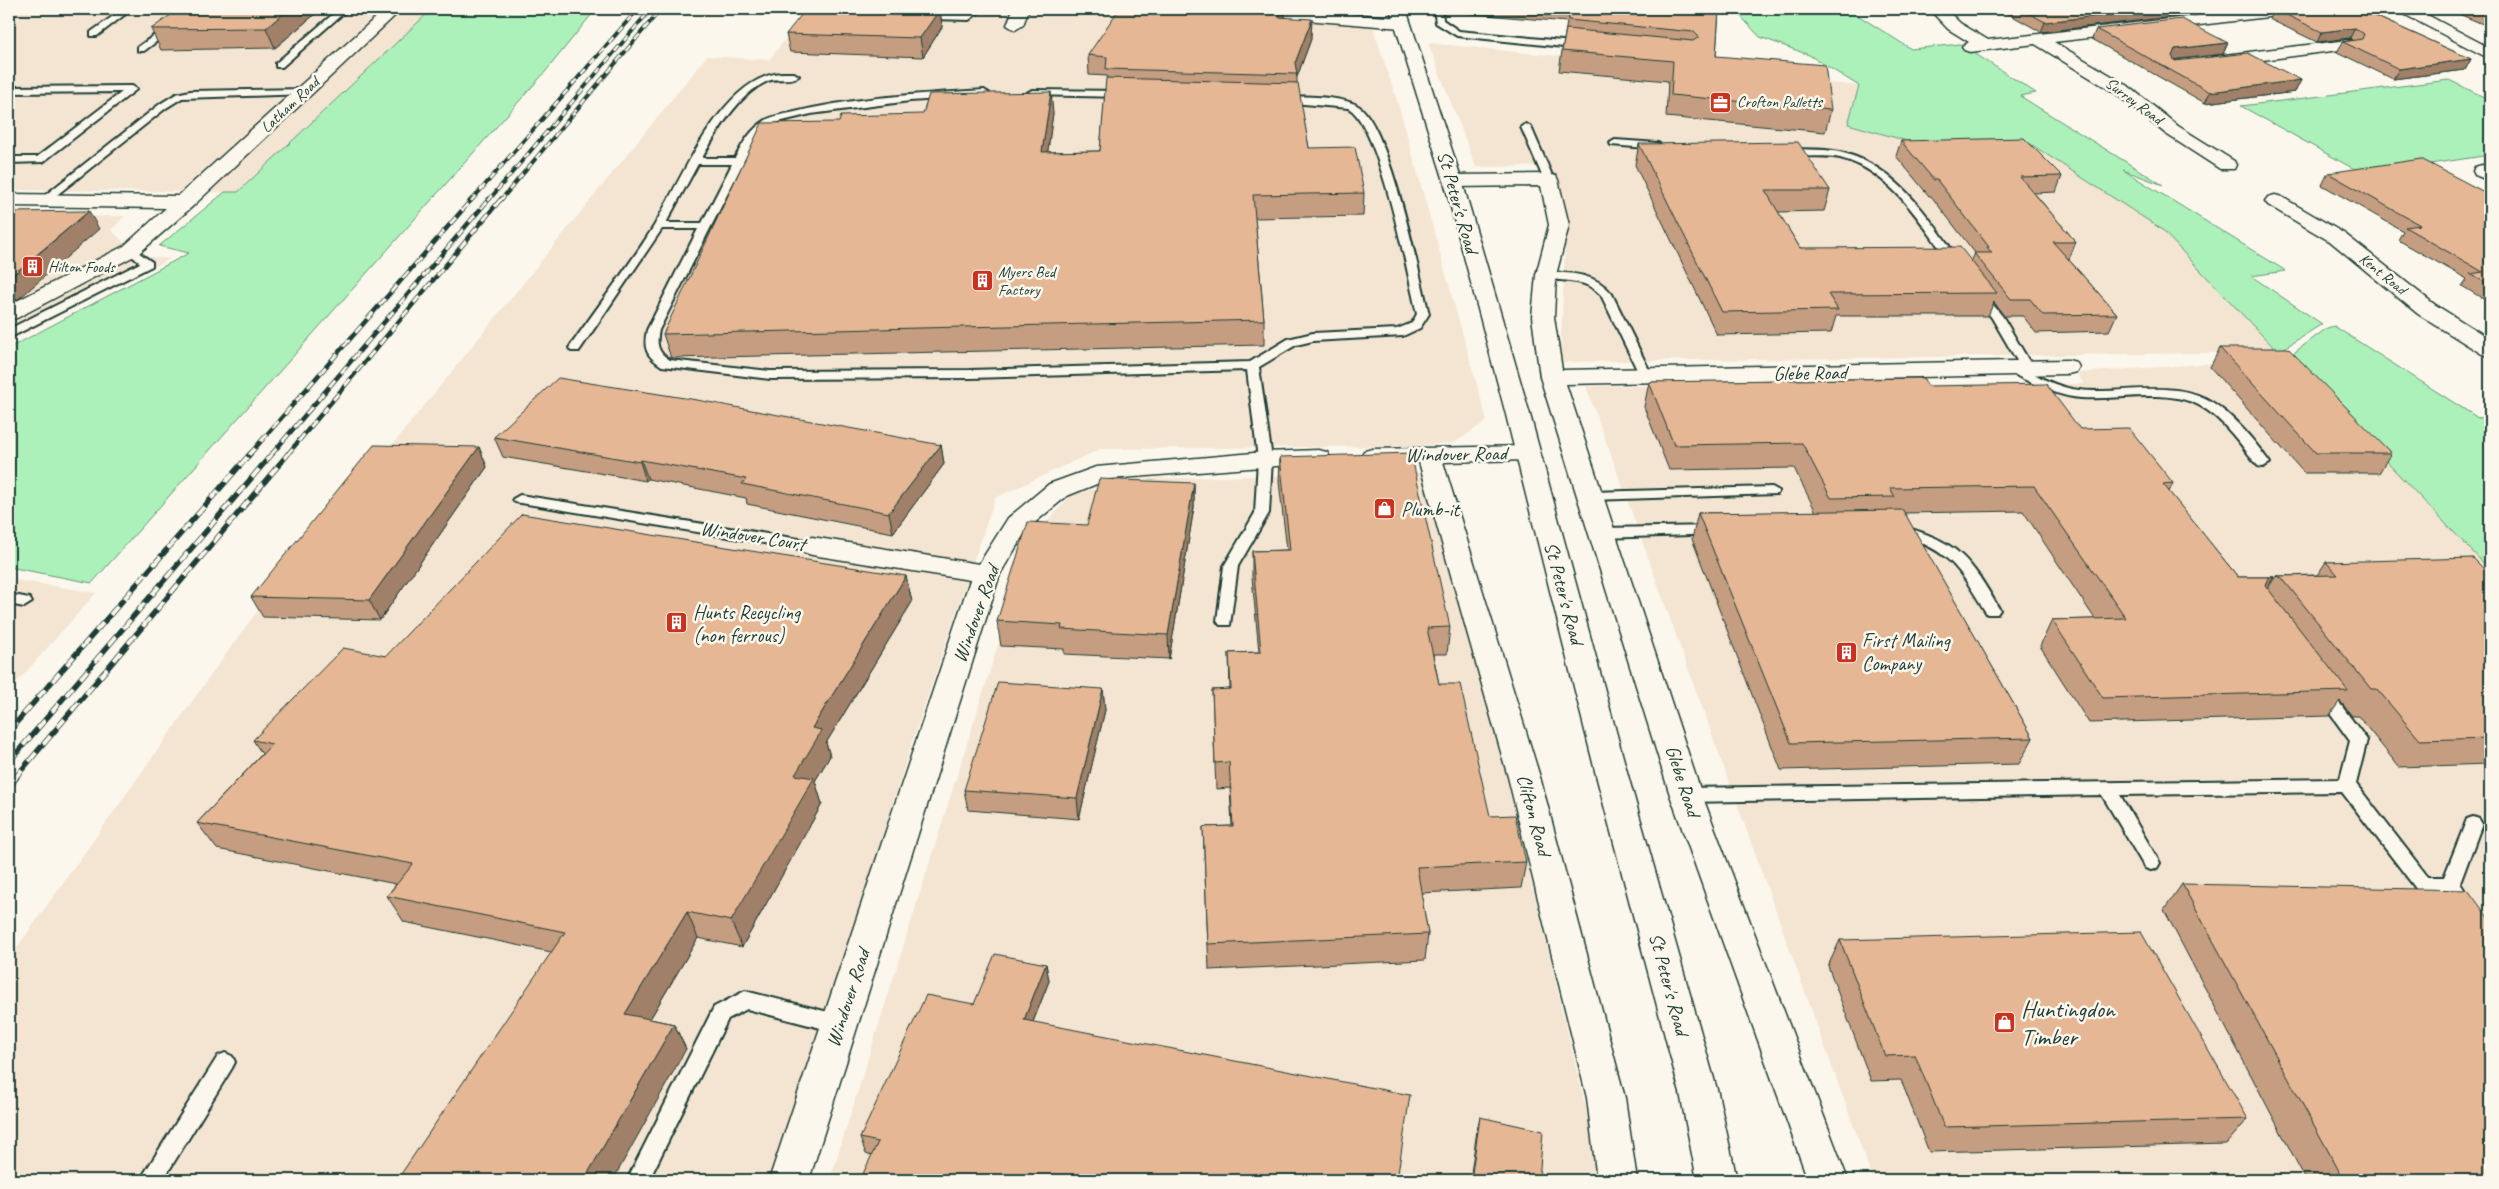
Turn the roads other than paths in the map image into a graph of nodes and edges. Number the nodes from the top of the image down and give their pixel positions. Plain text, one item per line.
1 (128, 9) edge
2 (196, 9) edge
3 (344, 9) edge
4 (394, 9) edge
5 (979, 9) edge
6 (1022, 9) edge
7 (1233, 9) edge
8 (1438, 9) edge
9 (1937, 9) edge
10 (2294, 9) edge
11 (2405, 9) edge
12 (2148, 13) dead end
13 (932, 16) edge
14 (1400, 16) edge
15 (2213, 20) junction
16 (2170, 24) junction
17 (1015, 26) dead end
18 (2238, 32) dead end
19 (94, 34) dead end
20 (2039, 40) junction
21 (2254, 41) dead end
22 (2349, 45) edge
23 (1593, 47) edge
24 (141, 49) dead end
25 (2279, 53) junction
26 (2490, 54) edge
27 (2196, 63) edge
28 (279, 65) dead end
29 (794, 76) dead end
30 (9, 90) edge
31 (305, 92) junction
32 (1000, 93) edge
33 (1019, 93) edge
34 (1134, 94) edge
35 (1270, 99) edge
36 (1526, 127) dead end
37 (1615, 144) dead end
38 (1674, 146) edge
39 (1774, 152) edge
40 (9, 160) edge
41 (695, 161) junction
42 (738, 161) junction
43 (2227, 164) dead end
44 (1549, 180) junction
45 (1453, 181) junction
46 (9, 200) edge
47 (44, 200) junction
48 (2275, 201) dead end
49 (186, 202) junction
50 (659, 226) junction
51 (704, 226) junction
52 (131, 250) junction
53 (1546, 275) junction
54 (9, 312) edge
55 (9, 334) edge
56 (575, 348) dead end
57 (2490, 349) edge
58 (1253, 366) junction
59 (2068, 367) dead end
60 (2020, 368) junction
61 (1646, 376) junction
62 (1552, 377) junction
63 (1527, 453) junction
64 (1429, 455) junction
65 (1265, 459) junction
66 (2263, 463) dead end
67 (1772, 491) dead end
68 (1591, 496) junction
69 (520, 499) dead end
70 (1886, 529) edge
71 (1728, 531) edge
72 (1603, 533) junction
73 (812, 546) joint
74 (986, 574) junction
75 (9, 599) edge
76 (24, 602) dead end
77 (1992, 610) dead end
78 (1225, 621) dead end
79 (2312, 679) edge
80 (2347, 785) junction
81 (2108, 789) junction
82 (1686, 795) junction
83 (2473, 824) dead end
84 (2151, 863) dead end
85 (2450, 884) junction
86 (2473, 916) edge
87 (840, 1024) junction
88 (225, 1062) dead end
89 (150, 1180) edge
90 (638, 1180) edge
91 (789, 1180) edge
92 (1617, 1180) edge
93 (1717, 1180) edge
94 (1828, 1180) edge

1 - 19 lane
2 - 24 lane
3 - 28 lane
4 - 31 street, Latham Road
5 - 13 lane
6 - 17 street
7 - 14 street
8 - 23 lane
9 - 20 street
10 - 15 street
11 - 26 street
12 - 16 street
14 - 45 street, St Peter's Road
15 - 16 street
15 - 18 street
16 - 20 street
20 - 43 street, Surrey Road
21 - 25 street
22 - 25 street
25 - 27 street
29 - 41 lane
30 - 40 lane
31 - 47 lane
31 - 49 street, Latham Road
32 - 42 lane
33 - 34 lane
35 - 58 lane
36 - 44 lane
37 - 38 lane
39 - 60 lane
41 - 42 lane
41 - 50 lane
42 - 51 lane
44 - 45 street
44 - 53 street, Glebe Road
45 - 63 street, St Peter's Road
46 - 47 street
47 - 49 street
48 - 57 street, Kent Road
49 - 52 street, Latham Road
50 - 51 lane
50 - 56 lane
51 - 58 lane
52 - 54 street, Latham Road
52 - 55 lane
53 - 61 lane
53 - 62 street, Glebe Road
58 - 65 lane
59 - 60 street, Glebe Road
60 - 61 street, Glebe Road
60 - 66 lane
61 - 62 street, Glebe Road
62 - 68 street, Glebe Road
63 - 64 street, Windover Road
63 - 93 street, St Peter's Road
64 - 65 street, Windover Road
64 - 92 street, Clifton Road
65 - 74 street, Windover Road
65 - 78 lane
67 - 68 lane
68 - 72 street, Glebe Road
69 - 73 lane, Windover Court
70 - 77 lane
71 - 72 lane
72 - 82 street, Glebe Road
73 - 74 street, Windover Court
74 - 87 street, Windover Road
75 - 76 lane
79 - 80 lane
80 - 81 lane
80 - 85 lane
81 - 82 lane
81 - 84 lane
82 - 94 street, Glebe Road
83 - 85 lane
85 - 86 lane
87 - 90 lane
87 - 91 street, Windover Road
88 - 89 lane

